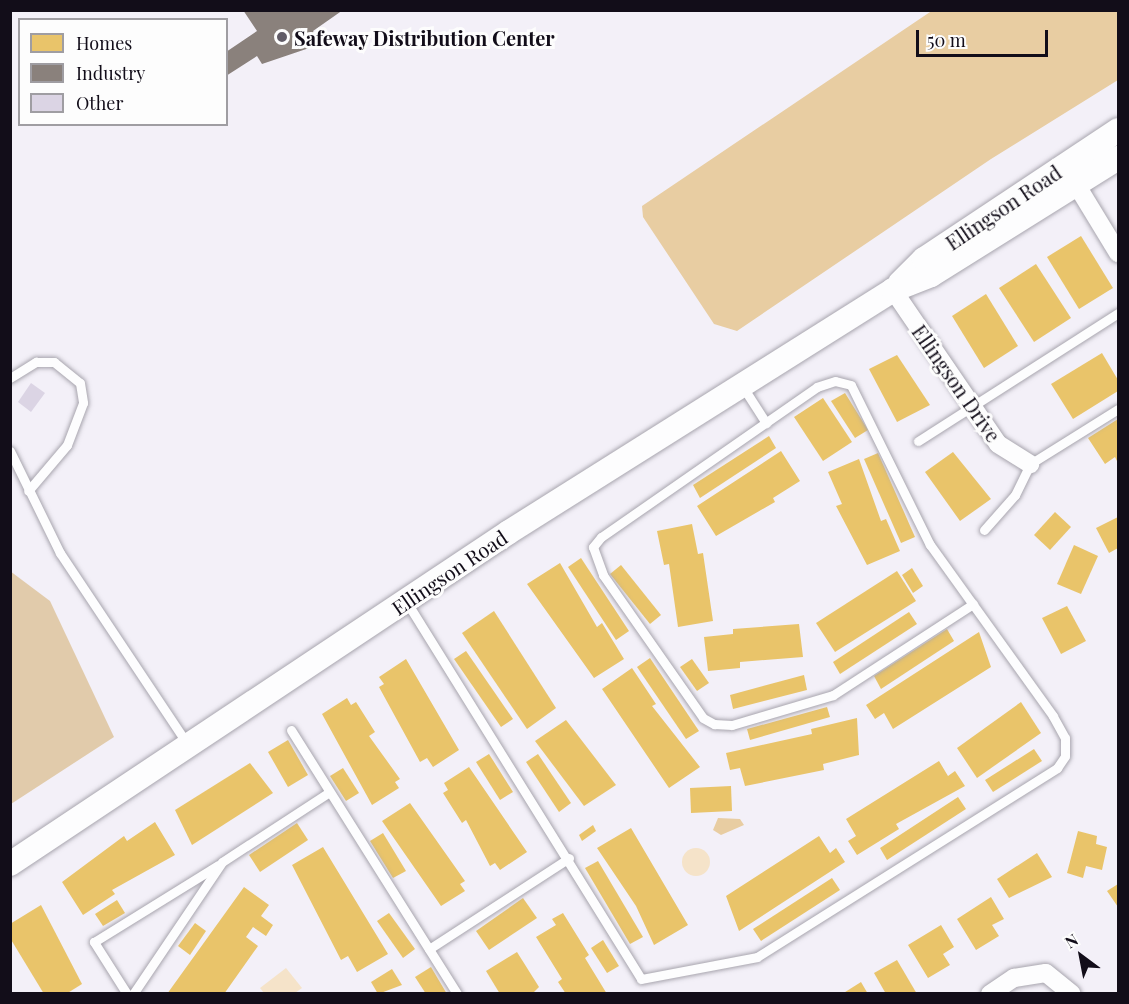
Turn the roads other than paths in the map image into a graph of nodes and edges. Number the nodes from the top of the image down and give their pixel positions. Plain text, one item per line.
1 (1119, 130) edge
2 (1119, 158) edge
3 (1076, 184) junction
4 (1119, 253) edge
5 (893, 290) junction
6 (1119, 313) edge
7 (10, 378) edge
8 (742, 386) junction
9 (972, 406) junction
10 (1119, 409) edge
11 (766, 423) junction
12 (918, 441) dead end
13 (10, 451) edge
14 (1030, 464) junction
15 (28, 491) junction
16 (984, 531) dead end
17 (406, 601) junction
18 (973, 604) junction
19 (291, 730) dead end
20 (188, 745) junction
21 (328, 792) junction
22 (569, 858) junction
23 (222, 862) junction
24 (10, 864) edge
25 (429, 949) junction
26 (127, 993) edge
27 (133, 993) edge
28 (457, 993) edge
29 (990, 993) edge
30 (1072, 993) edge

1 - 5 main road, Ellingson Road
2 - 3 main road, Ellingson Road
3 - 4 street
3 - 5 main road, Ellingson Road
5 - 8 main road, Ellingson Road
5 - 9 street, Ellingson Drive
6 - 9 lane
7 - 15 lane
8 - 11 lane
8 - 17 main road, Ellingson Road
9 - 12 lane
9 - 14 street, Ellingson Drive
10 - 14 lane
11 - 18 lane
11 - 18 lane
13 - 15 lane
14 - 16 lane
15 - 20 lane
17 - 20 main road, Ellingson Road
17 - 22 lane
18 - 22 lane
19 - 21 lane
20 - 24 main road, Ellingson Road
21 - 23 lane
21 - 25 lane
22 - 25 lane
23 - 26 lane
23 - 27 lane
25 - 28 lane
29 - 30 street

